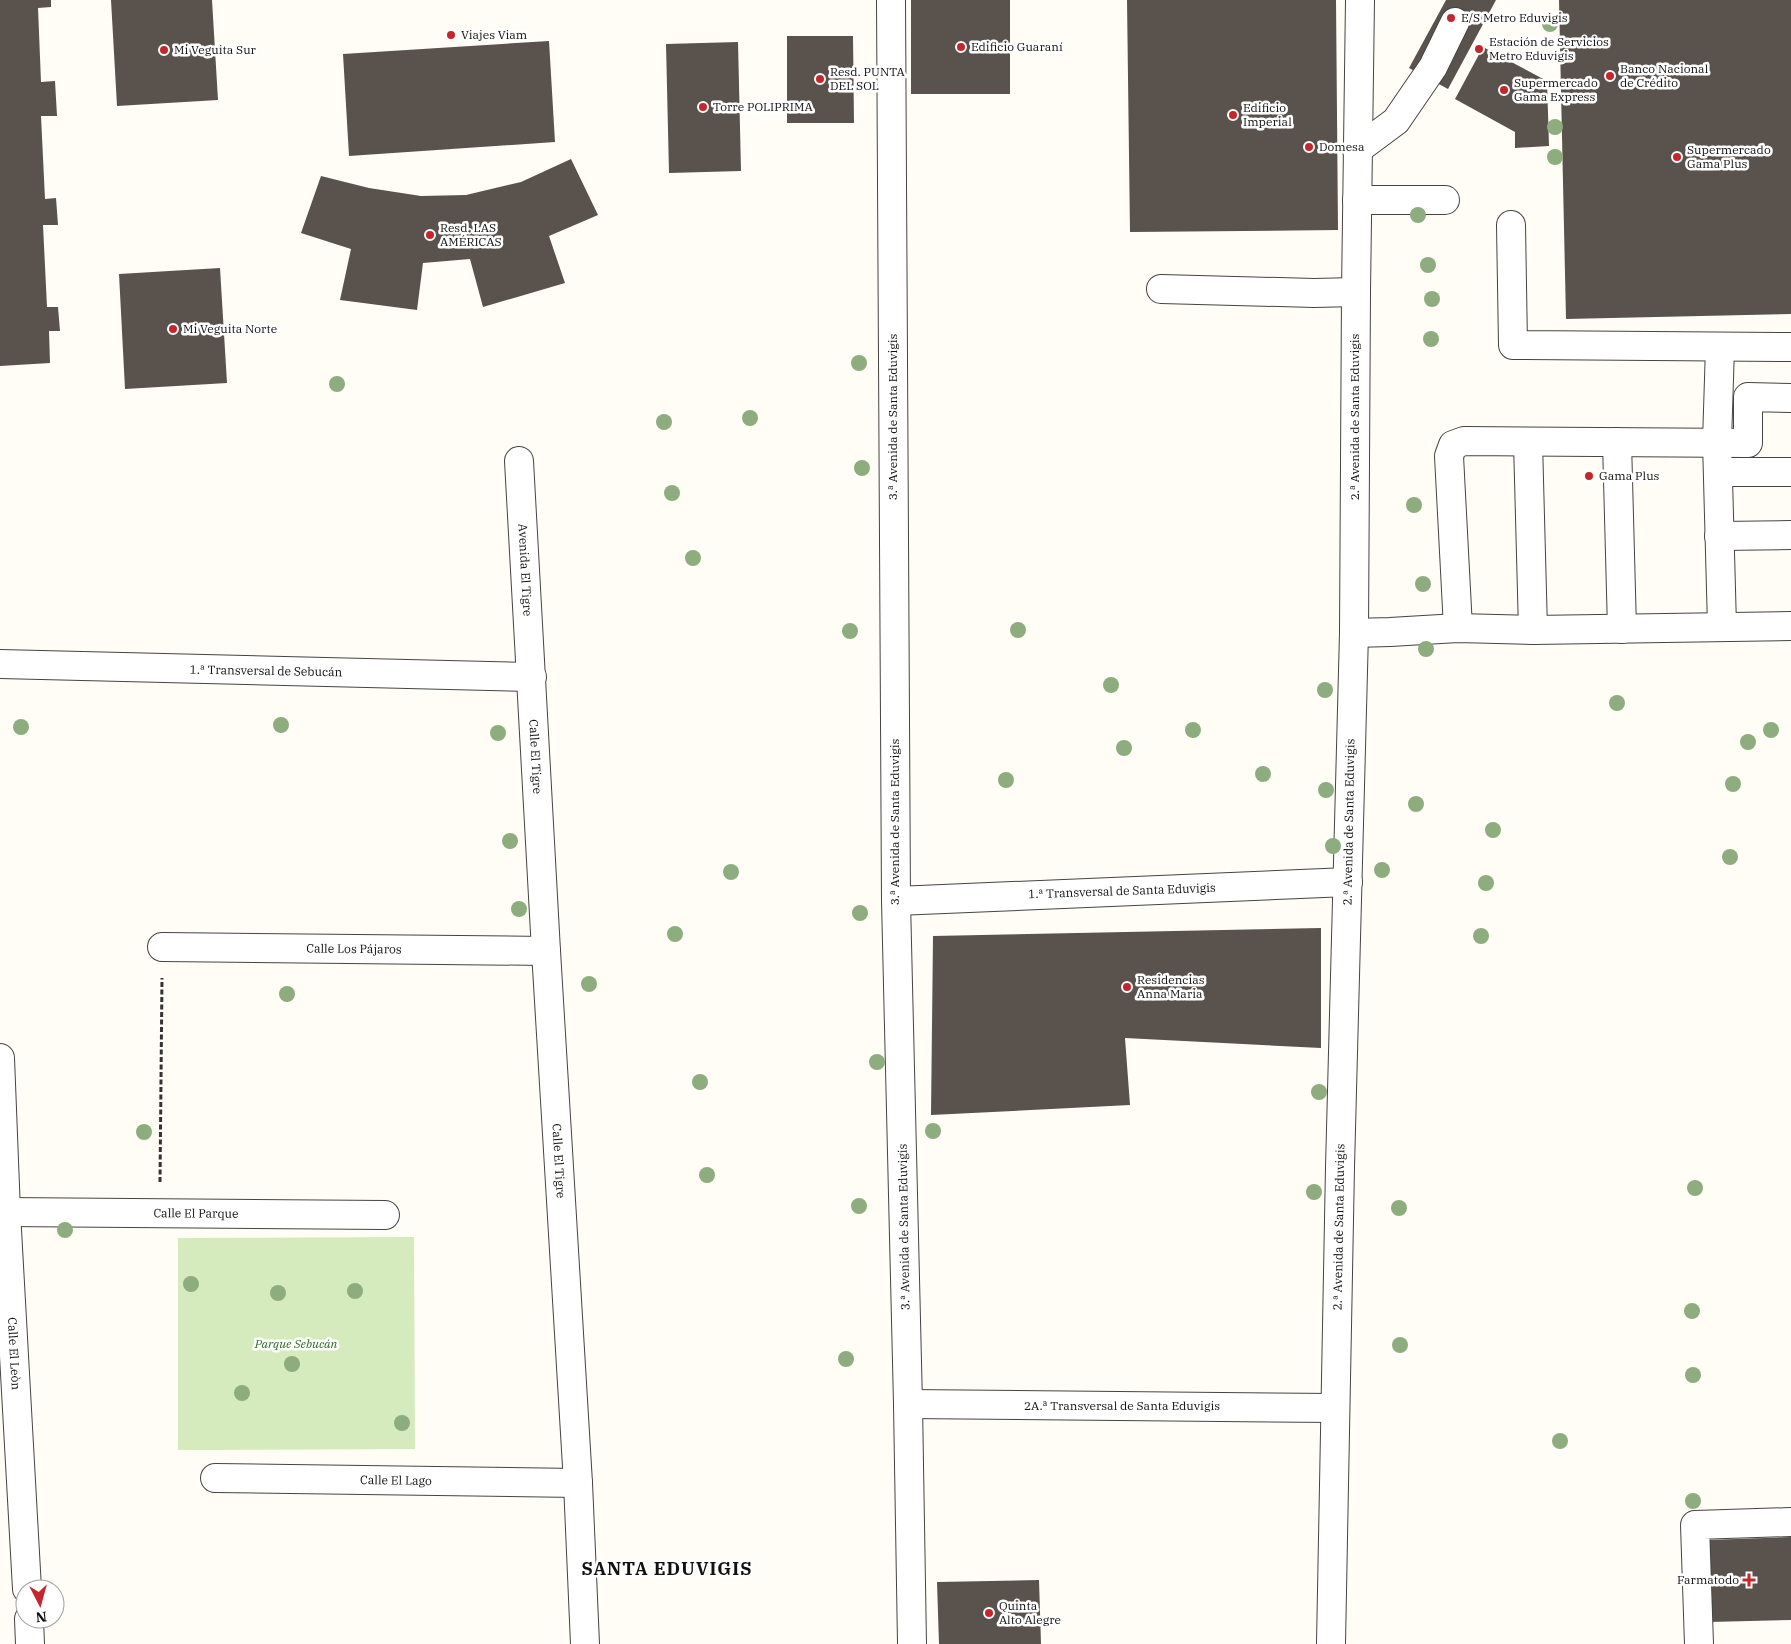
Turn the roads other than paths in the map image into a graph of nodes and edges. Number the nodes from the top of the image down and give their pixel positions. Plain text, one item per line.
1 (891, 0) edge
2 (1360, 0) edge
3 (1455, 22) dead end
4 (1357, 150) junction
5 (1357, 200) junction
6 (1445, 200) dead end
7 (1511, 225) dead end
8 (1160, 289) dead end
9 (1356, 292) junction
10 (1720, 347) junction
11 (1791, 347) edge
12 (1791, 398) edge
13 (1528, 442) junction
14 (1617, 442) junction
15 (1717, 442) junction
16 (519, 461) dead end
17 (1719, 472) junction
18 (1791, 472) edge
19 (1791, 535) edge
20 (1719, 536) junction
21 (1722, 626) junction
22 (1791, 626) edge
23 (1458, 628) junction
24 (1622, 629) junction
25 (1533, 630) junction
26 (1354, 633) junction
27 (0, 664) edge
28 (532, 677) junction
29 (1348, 882) junction
30 (896, 901) junction
31 (162, 948) road end
32 (546, 951) junction
33 (0, 1058) edge
34 (6, 1212) junction
35 (385, 1215) dead end
36 (908, 1404) junction
37 (1335, 1408) junction
38 (215, 1478) dead end
39 (578, 1483) junction
40 (1791, 1522) edge
41 (26, 1579) edge
42 (29, 1629) edge
43 (30, 1644) edge
44 (585, 1644) edge
45 (912, 1644) edge
46 (1331, 1644) edge
47 (1699, 1644) edge

1 - 30 street, 3.ª Avenida de Santa Eduvigis
2 - 4 street, 2.ª Avenida de Santa Eduvigis
3 - 4 street
4 - 5 street, 2.ª Avenida de Santa Eduvigis
5 - 6 street
5 - 9 street, 2.ª Avenida de Santa Eduvigis
7 - 10 street
8 - 9 street
9 - 26 street, 2.ª Avenida de Santa Eduvigis
10 - 11 street
10 - 15 street
12 - 15 street
13 - 14 street
13 - 23 street
13 - 25 street
14 - 15 street
14 - 24 street
15 - 17 street
16 - 28 street, Avenida El Tigre
17 - 18 street
17 - 20 street
19 - 20 street
20 - 21 street
21 - 22 street
21 - 24 street
23 - 25 street
23 - 26 street
24 - 25 street
26 - 29 street, 2.ª Avenida de Santa Eduvigis
27 - 28 street, 1.ª Transversal de Sebucán
28 - 32 street, Calle El Tigre
29 - 30 street, 1.ª Transversal de Santa Eduvigis
29 - 37 street, 2.ª Avenida de Santa Eduvigis
30 - 36 street, 3.ª Avenida de Santa Eduvigis
31 - 32 street, Calle Los Pájaros
32 - 39 street, Calle El Tigre
33 - 34 street, Calle El Leòn
34 - 35 street, Calle El Parque
34 - 41 street, Calle El Leòn
36 - 37 street, 2A.ª Transversal de Santa Eduvigis
36 - 45 street, 3.ª Avenida de Santa Eduvigis
37 - 46 street, 2.ª Avenida de Santa Eduvigis
38 - 39 street, Calle El Lago
39 - 44 street, Calle El Tigre
40 - 47 street
42 - 43 street

